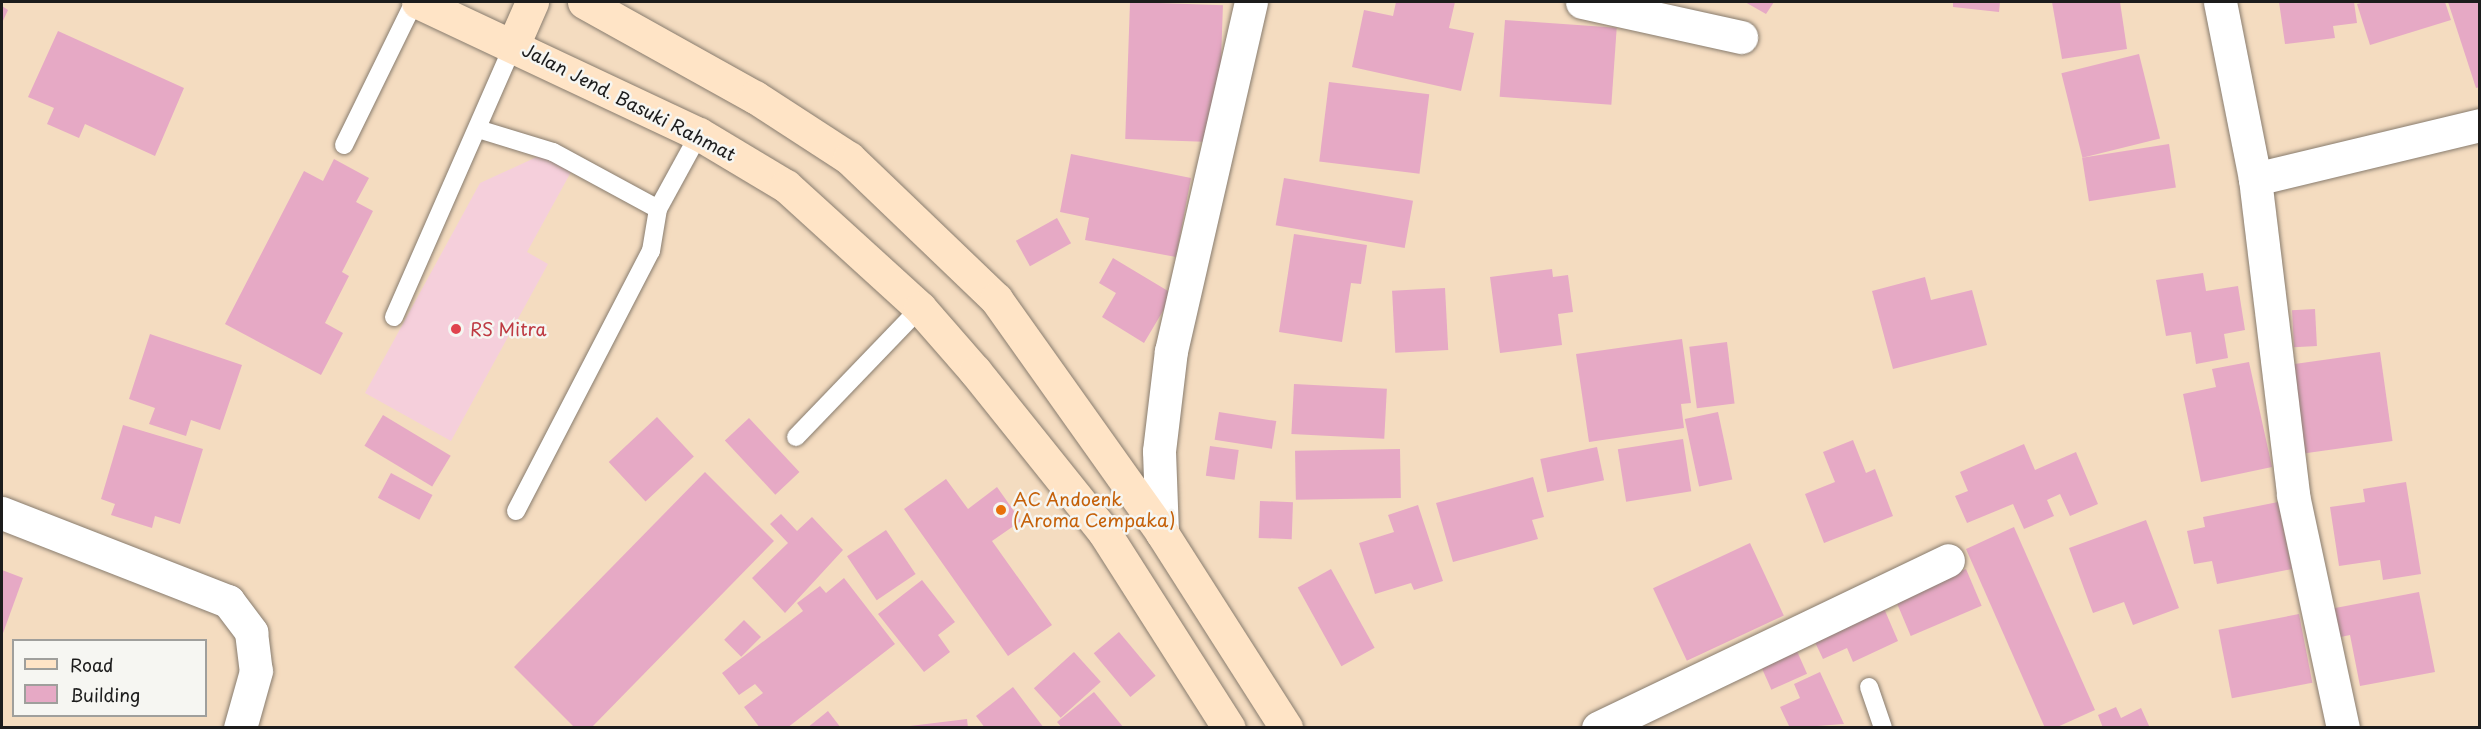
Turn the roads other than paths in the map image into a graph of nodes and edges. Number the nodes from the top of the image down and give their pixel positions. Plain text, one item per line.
1 (416, 2) edge
2 (532, 2) edge
3 (585, 2) edge
4 (1251, 2) edge
5 (1582, 2) edge
6 (2220, 2) edge
7 (1741, 37) dead end
8 (514, 44) junction
9 (2480, 125) edge
10 (478, 129) junction
11 (699, 134) junction
12 (344, 145) dead end
13 (2255, 179) junction
14 (658, 209) junction
15 (920, 308) junction
16 (394, 317) dead end
17 (795, 437) dead end
18 (516, 511) dead end
19 (2, 513) edge
20 (1162, 533) junction
21 (1948, 560) dead end
22 (1869, 687) dead end
23 (1217, 722) edge
24 (240, 728) edge
25 (1286, 728) edge
26 (1598, 728) edge
27 (1883, 728) edge
28 (2343, 728) edge

1 - 8 main road, Jalan Jend. Basuki Rahmat
1 - 12 lane
2 - 8 main road
3 - 20 main road
4 - 20 street
5 - 7 street
6 - 13 street
8 - 10 lane
8 - 11 main road, Jalan Jend. Basuki Rahmat
9 - 13 street
10 - 14 lane
10 - 16 lane
11 - 14 lane
11 - 15 main road, Jalan Jend. Basuki Rahmat
13 - 28 street
14 - 18 lane
15 - 17 lane
15 - 23 main road, Jalan Jend. Basuki Rahmat
19 - 24 street
20 - 25 main road
21 - 26 street
22 - 27 lane

